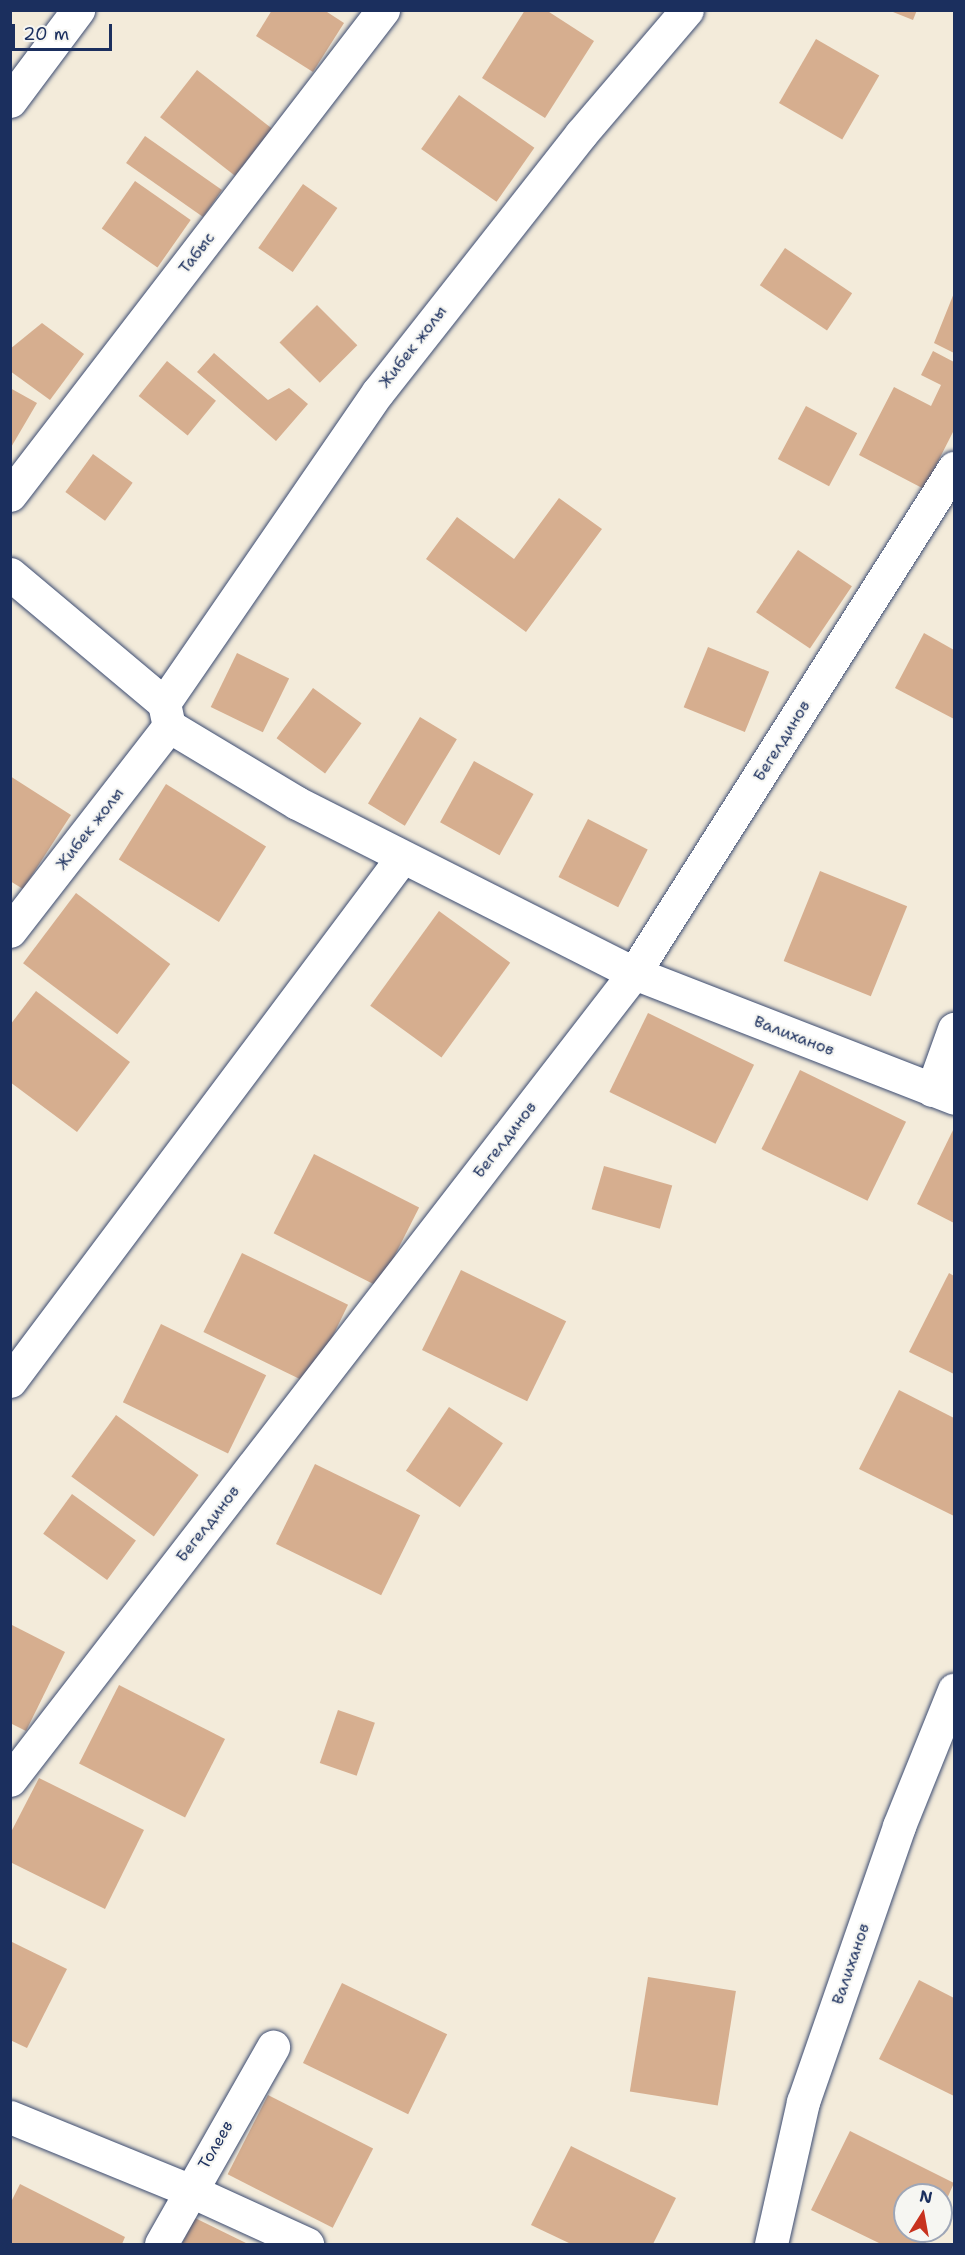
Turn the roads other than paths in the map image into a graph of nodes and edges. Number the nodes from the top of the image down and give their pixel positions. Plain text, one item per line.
1 (78, 10) edge
2 (383, 10) edge
3 (687, 10) edge
4 (10, 101) edge
5 (954, 468) edge
6 (10, 495) edge
7 (10, 574) edge
8 (166, 714) junction
9 (401, 859) junction
10 (10, 931) edge
11 (634, 973) junction
12 (954, 1029) edge
13 (943, 1094) edge
14 (10, 1381) edge
15 (954, 1690) edge
16 (10, 1780) edge
17 (273, 2047) dead end
18 (10, 2117) edge
19 (189, 2190) junction
20 (161, 2244) edge
21 (307, 2244) edge
22 (771, 2244) edge

1 - 4 street
2 - 6 street, Табыс
3 - 8 street, Жибек жолы
5 - 11 street, Бегелдинов
7 - 8 street, Валиханов
8 - 9 street, Валиханов
8 - 10 street, Жибек жолы
9 - 11 street, Валиханов
9 - 14 street
11 - 13 street, Валиханов
11 - 16 street, Бегелдинов
12 - 13 street
15 - 22 street, Валиханов
17 - 19 street, Толеев
18 - 19 street
19 - 20 street, Толеев
19 - 21 street

